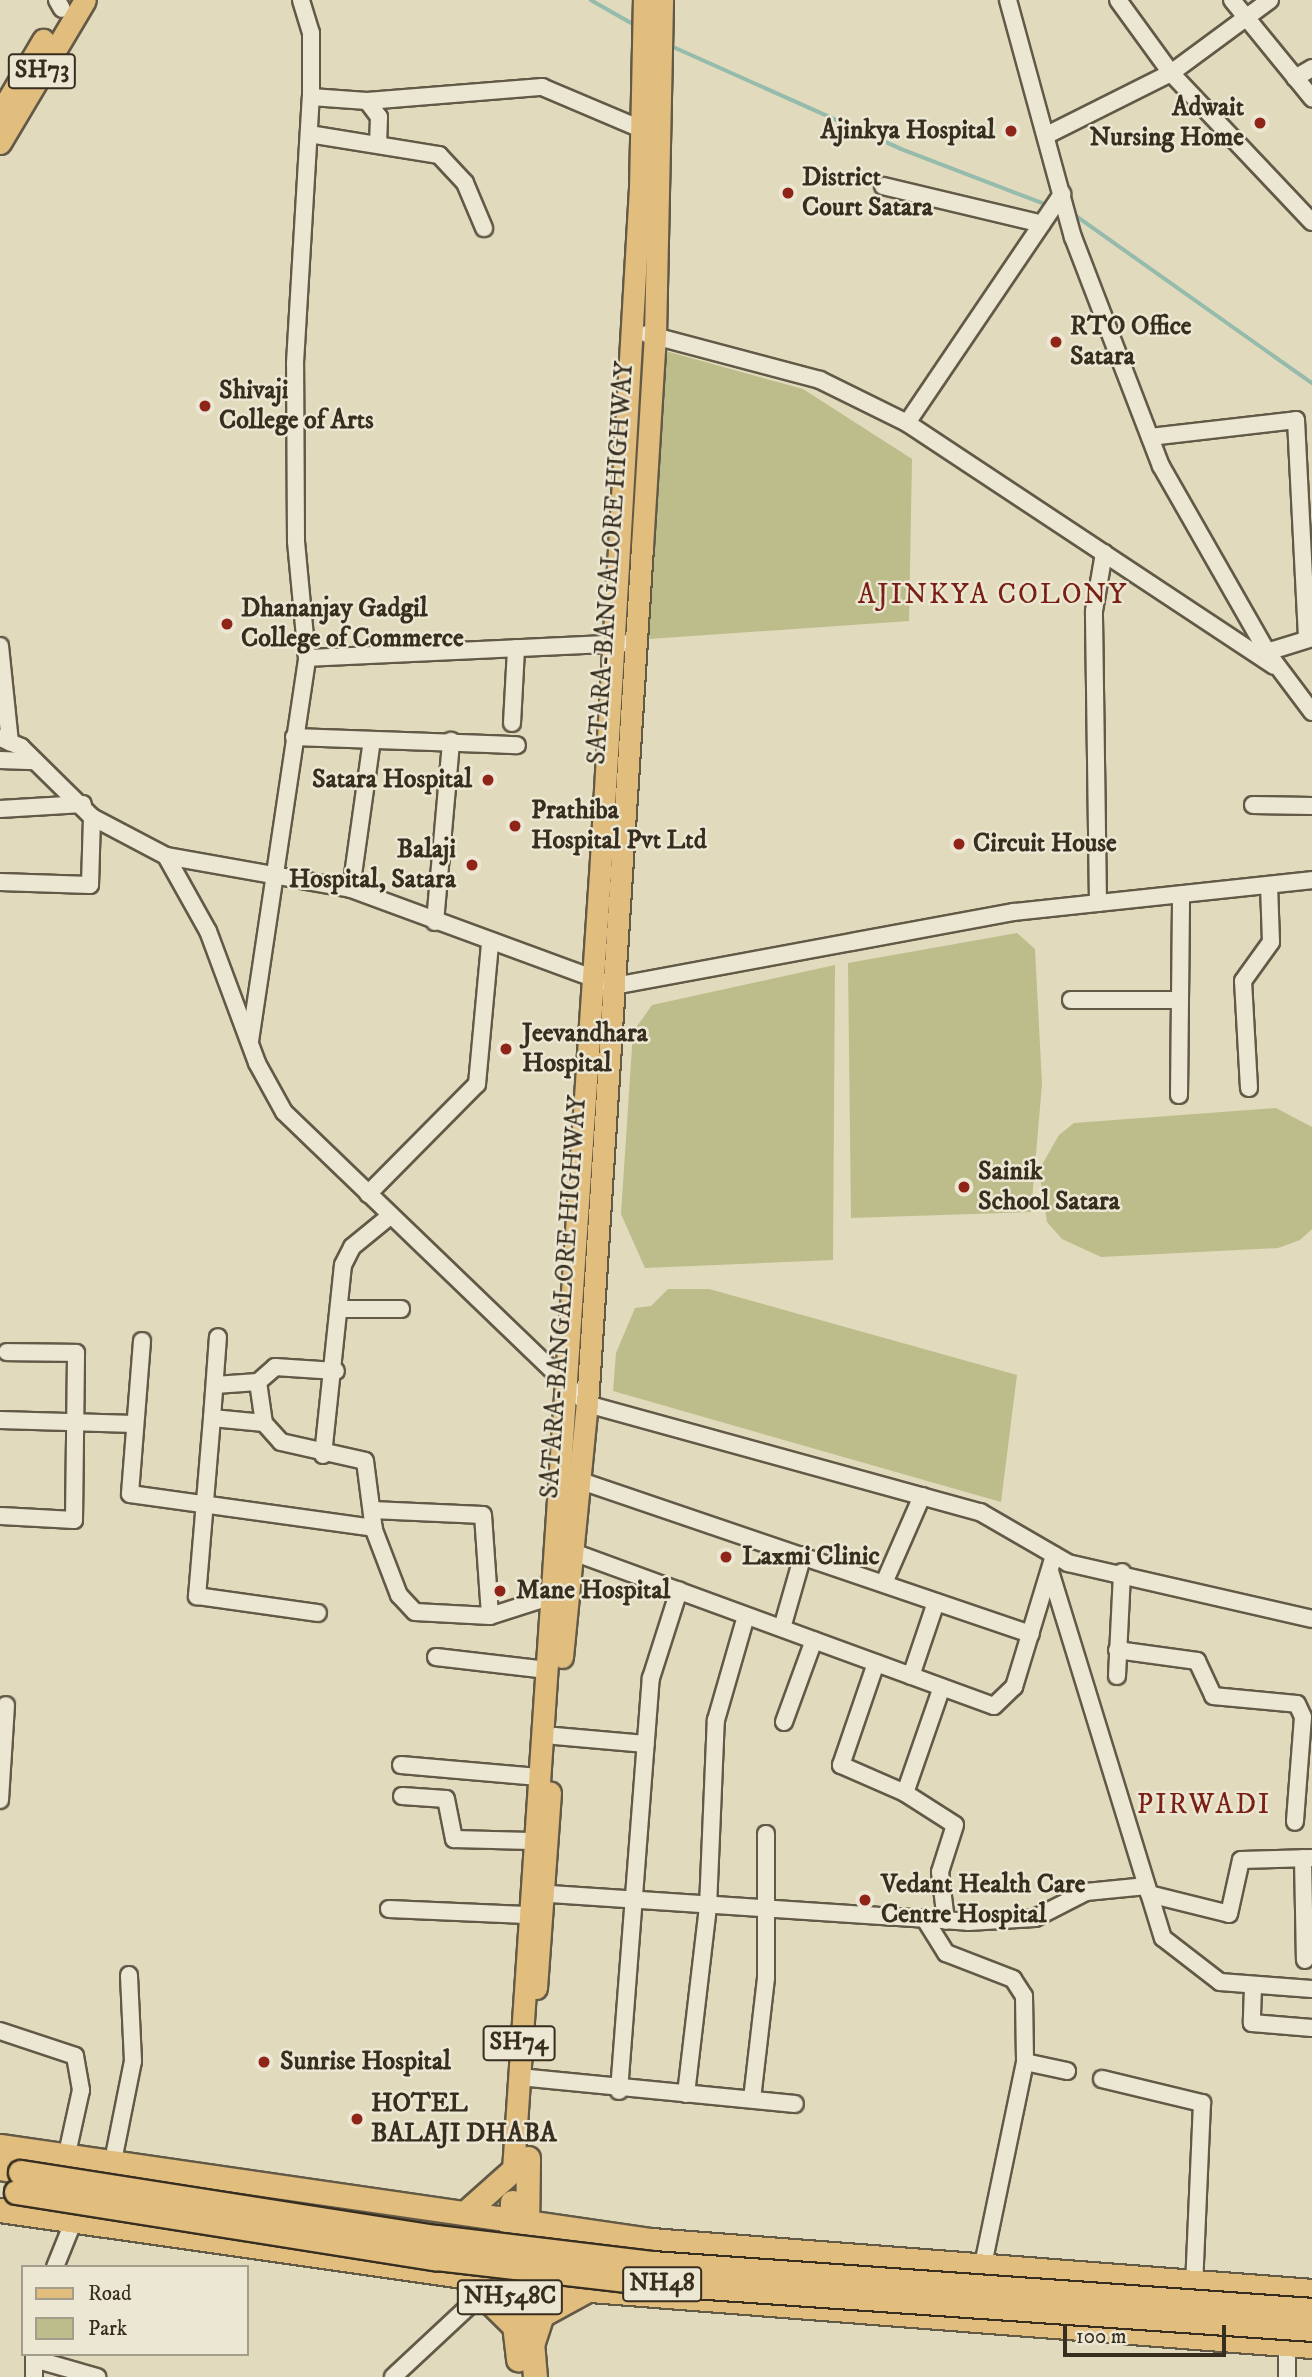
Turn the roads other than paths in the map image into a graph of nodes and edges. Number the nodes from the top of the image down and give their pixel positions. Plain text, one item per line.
1 (85, 0) edge
2 (301, 0) edge
3 (644, 0) edge
4 (662, 0) edge
5 (1008, 0) edge
6 (1118, 0) edge
7 (1232, 0) edge
8 (1270, 0) edge
9 (62, 3) edge
10 (1243, 16) junction
11 (1312, 68) edge
12 (1171, 73) junction
13 (1295, 78) junction
14 (311, 97) junction
15 (1312, 98) edge
16 (367, 101) junction
17 (2, 105) edge
18 (641, 129) junction
19 (309, 134) junction
20 (1047, 135) junction
21 (378, 142) junction
22 (0, 143) edge
23 (883, 186) dead end
24 (1062, 194) junction
25 (1312, 222) edge
26 (1042, 224) junction
27 (484, 228) dead end
28 (632, 329) junction
29 (655, 336) junction
30 (907, 423) junction
31 (1150, 437) junction
32 (1104, 553) junction
33 (1310, 637) edge
34 (624, 643) junction
35 (0, 646) edge
36 (516, 648) junction
37 (1267, 652) junction
38 (307, 658) junction
39 (1282, 671) junction
40 (1312, 712) edge
41 (512, 723) dead end
42 (294, 737) junction
43 (5, 740) edge
44 (372, 740) junction
45 (451, 741) junction
46 (517, 745) dead end
47 (0, 760) edge
48 (35, 761) junction
49 (1254, 805) dead end
50 (1312, 806) edge
51 (0, 809) edge
52 (88, 811) junction
53 (166, 856) junction
54 (275, 876) junction
55 (1312, 880) edge
56 (0, 882) edge
57 (1269, 885) junction
58 (351, 889) junction
59 (1181, 895) junction
60 (1098, 903) junction
61 (435, 922) junction
62 (490, 943) junction
63 (592, 981) junction
64 (614, 986) junction
65 (1071, 1000) dead end
66 (1179, 1000) junction
67 (250, 1043) junction
68 (1249, 1088) dead end
69 (1178, 1095) dead end
70 (368, 1194) junction
71 (390, 1216) junction
72 (401, 1309) dead end
73 (341, 1310) junction
74 (218, 1337) dead end
75 (142, 1341) dead end
76 (7, 1352) dead end
77 (336, 1371) junction
78 (258, 1382) junction
79 (215, 1385) junction
80 (568, 1386) junction
81 (587, 1404) junction
82 (212, 1418) junction
83 (0, 1420) edge
84 (76, 1422) junction
85 (264, 1423) junction
86 (135, 1424) junction
87 (326, 1441) junction
88 (581, 1481) junction
89 (922, 1496) junction
90 (204, 1505) junction
91 (372, 1510) junction
92 (1, 1516) edge
93 (374, 1528) junction
94 (573, 1552) junction
95 (803, 1555) junction
96 (1052, 1563) junction
97 (1122, 1572) junction
98 (884, 1583) junction
99 (679, 1590) junction
100 (552, 1595) junction
101 (936, 1602) junction
102 (318, 1614) dead end
103 (490, 1616) junction
104 (746, 1616) junction
105 (1312, 1619) edge
106 (782, 1628) junction
107 (1031, 1634) junction
108 (814, 1640) junction
109 (1117, 1650) junction
110 (436, 1657) dead end
111 (876, 1663) junction
112 (547, 1670) junction
113 (911, 1676) junction
114 (1117, 1676) dead end
115 (942, 1687) junction
116 (6, 1705) dead end
117 (784, 1722) dead end
118 (555, 1736) junction
119 (646, 1744) junction
120 (401, 1765) dead end
121 (538, 1777) junction
122 (905, 1794) junction
123 (402, 1796) dead end
124 (0, 1800) edge
125 (1295, 1822) dead end
126 (766, 1834) dead end
127 (531, 1841) junction
128 (1308, 1858) edge
129 (1148, 1890) junction
130 (535, 1893) junction
131 (634, 1901) junction
132 (708, 1907) junction
133 (389, 1909) dead end
134 (768, 1910) junction
135 (526, 1915) junction
136 (926, 1921) junction
137 (946, 1922) junction
138 (1305, 1960) dead end
139 (129, 1975) dead end
140 (1253, 1987) junction
141 (1312, 1989) edge
142 (1312, 2028) edge
143 (0, 2031) edge
144 (1025, 2062) junction
145 (1067, 2071) dead end
146 (530, 2078) junction
147 (1102, 2079) dead end
148 (619, 2091) junction
149 (686, 2094) junction
150 (752, 2099) junction
151 (794, 2104) dead end
152 (0, 2146) edge
153 (66, 2158) junction
154 (521, 2164) junction
155 (112, 2166) junction
156 (9, 2181) edge
157 (374, 2198) junction
158 (0, 2210) edge
159 (468, 2210) junction
160 (519, 2218) junction
161 (74, 2220) junction
162 (577, 2226) junction
163 (367, 2260) junction
164 (56, 2265) edge
165 (982, 2270) junction
166 (461, 2274) junction
167 (518, 2283) junction
168 (1194, 2286) junction
169 (590, 2291) junction
170 (1312, 2291) edge
171 (483, 2293) junction
172 (1312, 2310) edge
173 (513, 2325) junction
174 (1312, 2329) edge
175 (1286, 2344) junction
176 (1312, 2346) edge
177 (34, 2357) edge
178 (529, 2372) edge
179 (34, 2377) edge
180 (97, 2377) edge
181 (393, 2377) edge
182 (1287, 2377) edge

1 - 22 main road, SH73
2 - 14 street
3 - 18 main road, SATARA-BANGALORE HIGHWAY / SH74
4 - 29 main road, SATARA-BANGALORE HIGHWAY / SH74
5 - 20 street
6 - 12 street
7 - 10 street
8 - 10 street
9 - 17 main road, SH73
10 - 12 street
10 - 13 street
11 - 13 street
12 - 20 street
12 - 25 street
13 - 15 street
14 - 16 street
14 - 19 street
16 - 18 street
16 - 21 street
18 - 28 main road, SATARA-BANGALORE HIGHWAY / SH74
19 - 21 street
19 - 38 street
20 - 24 street
21 - 27 street
23 - 26 street
24 - 26 street
24 - 31 street
26 - 30 street
28 - 29 street
28 - 34 main road, SATARA-BANGALORE HIGHWAY / SH74
29 - 30 street
29 - 34 main road, SATARA-BANGALORE HIGHWAY / SH74
30 - 32 street
31 - 33 street
31 - 37 street
32 - 39 street
32 - 60 street
33 - 37 street
34 - 36 street
34 - 63 main road, SATARA-BANGALORE HIGHWAY / SH74
34 - 64 main road, SATARA-BANGALORE HIGHWAY / SH74
35 - 43 street
36 - 38 street
36 - 41 street
37 - 39 street
38 - 42 street
39 - 40 street
42 - 44 street
42 - 54 street
43 - 48 street
44 - 45 street
44 - 58 street
45 - 46 street
45 - 61 street
47 - 48 street
48 - 52 street
49 - 50 street
51 - 52 street
52 - 53 street
52 - 56 street
53 - 54 street
53 - 67 street
54 - 58 street
54 - 67 street
55 - 57 street
57 - 59 street
57 - 68 street
58 - 61 street
59 - 60 street
59 - 66 street
60 - 64 street
61 - 62 street
62 - 63 street
62 - 70 street
63 - 64 street
63 - 80 main road, SATARA-BANGALORE HIGHWAY / SH74
64 - 81 main road, SATARA-BANGALORE HIGHWAY / SH74
65 - 66 street
66 - 69 street
67 - 70 street
70 - 71 street
71 - 73 street
71 - 80 street
72 - 73 street
73 - 77 street
74 - 79 street
75 - 86 street
76 - 84 street
77 - 78 street
77 - 87 street
78 - 79 street
78 - 85 street
79 - 82 street
80 - 81 street
80 - 100 main road, SATARA-BANGALORE HIGHWAY / SH74
81 - 88 main road, SATARA-BANGALORE HIGHWAY / SH74
81 - 89 street
82 - 85 street
82 - 90 street
83 - 84 street
84 - 86 street
84 - 92 street
85 - 87 street
86 - 90 street
87 - 91 street
88 - 94 main road, SATARA-BANGALORE HIGHWAY / SH74
88 - 95 street
89 - 96 street
89 - 98 street
90 - 93 street
90 - 102 street
91 - 93 street
91 - 103 street
93 - 103 street
94 - 99 street
94 - 118 main road, SATARA-BANGALORE HIGHWAY / SH74
95 - 98 street
95 - 106 street
96 - 97 street
96 - 107 street
96 - 129 street
97 - 105 street
97 - 109 street
98 - 101 street
99 - 104 street
99 - 119 street
100 - 103 street
100 - 112 main road, SATARA-BANGALORE HIGHWAY / SH74
101 - 107 street
101 - 113 street
104 - 106 street
104 - 132 street
106 - 108 street
107 - 115 street
108 - 111 street
108 - 117 street
109 - 114 street
109 - 125 street
110 - 112 street
111 - 113 street
111 - 122 street
112 - 121 main road, SATARA-BANGALORE HIGHWAY / SH74
113 - 115 street
115 - 122 street
116 - 124 street
118 - 119 street
118 - 130 main road, SATARA-BANGALORE HIGHWAY / SH74
119 - 131 street
120 - 121 street
121 - 127 main road, SATARA-BANGALORE HIGHWAY / SH74
122 - 137 street
123 - 127 street
126 - 134 street
127 - 130 main road, SATARA-BANGALORE HIGHWAY / SH74
128 - 129 street
128 - 138 street
129 - 137 street
129 - 140 street
130 - 131 street
130 - 135 main road, SATARA-BANGALORE HIGHWAY / SH74
130 - 146 main road, SATARA-BANGALORE HIGHWAY / SH74
131 - 132 street
131 - 148 street
132 - 134 street
132 - 149 street
133 - 135 street
134 - 136 street
134 - 150 street
135 - 154 main road, SATARA-BANGALORE HIGHWAY / SH74
136 - 137 street
136 - 144 street
139 - 155 street
140 - 141 street
140 - 142 street
143 - 153 street
144 - 145 street
144 - 165 street
146 - 148 street
146 - 154 main road, SATARA-BANGALORE HIGHWAY / SH74
147 - 168 street
148 - 149 street
149 - 150 street
150 - 151 street
152 - 153 highway
153 - 155 highway
154 - 159 highway
154 - 160 highway, SATARA-BANGALORE HIGHWAY / SH74
154 - 162 highway
155 - 157 highway
156 - 172 highway, NH48, bridge
156 - 174 highway, NH48, bridge
157 - 159 highway
157 - 163 highway
158 - 161 highway
159 - 160 highway
160 - 162 highway
160 - 167 highway, NH548C
161 - 163 highway
161 - 164 street
162 - 165 highway
163 - 166 highway
165 - 168 highway
166 - 167 highway
166 - 171 highway
167 - 169 highway
167 - 173 highway, NH548C
167 - 178 highway, NH548C
168 - 170 highway
169 - 175 highway
169 - 178 highway
171 - 173 highway
171 - 181 street
173 - 178 highway, NH548C
175 - 176 highway
175 - 182 street
177 - 179 street
177 - 180 street

